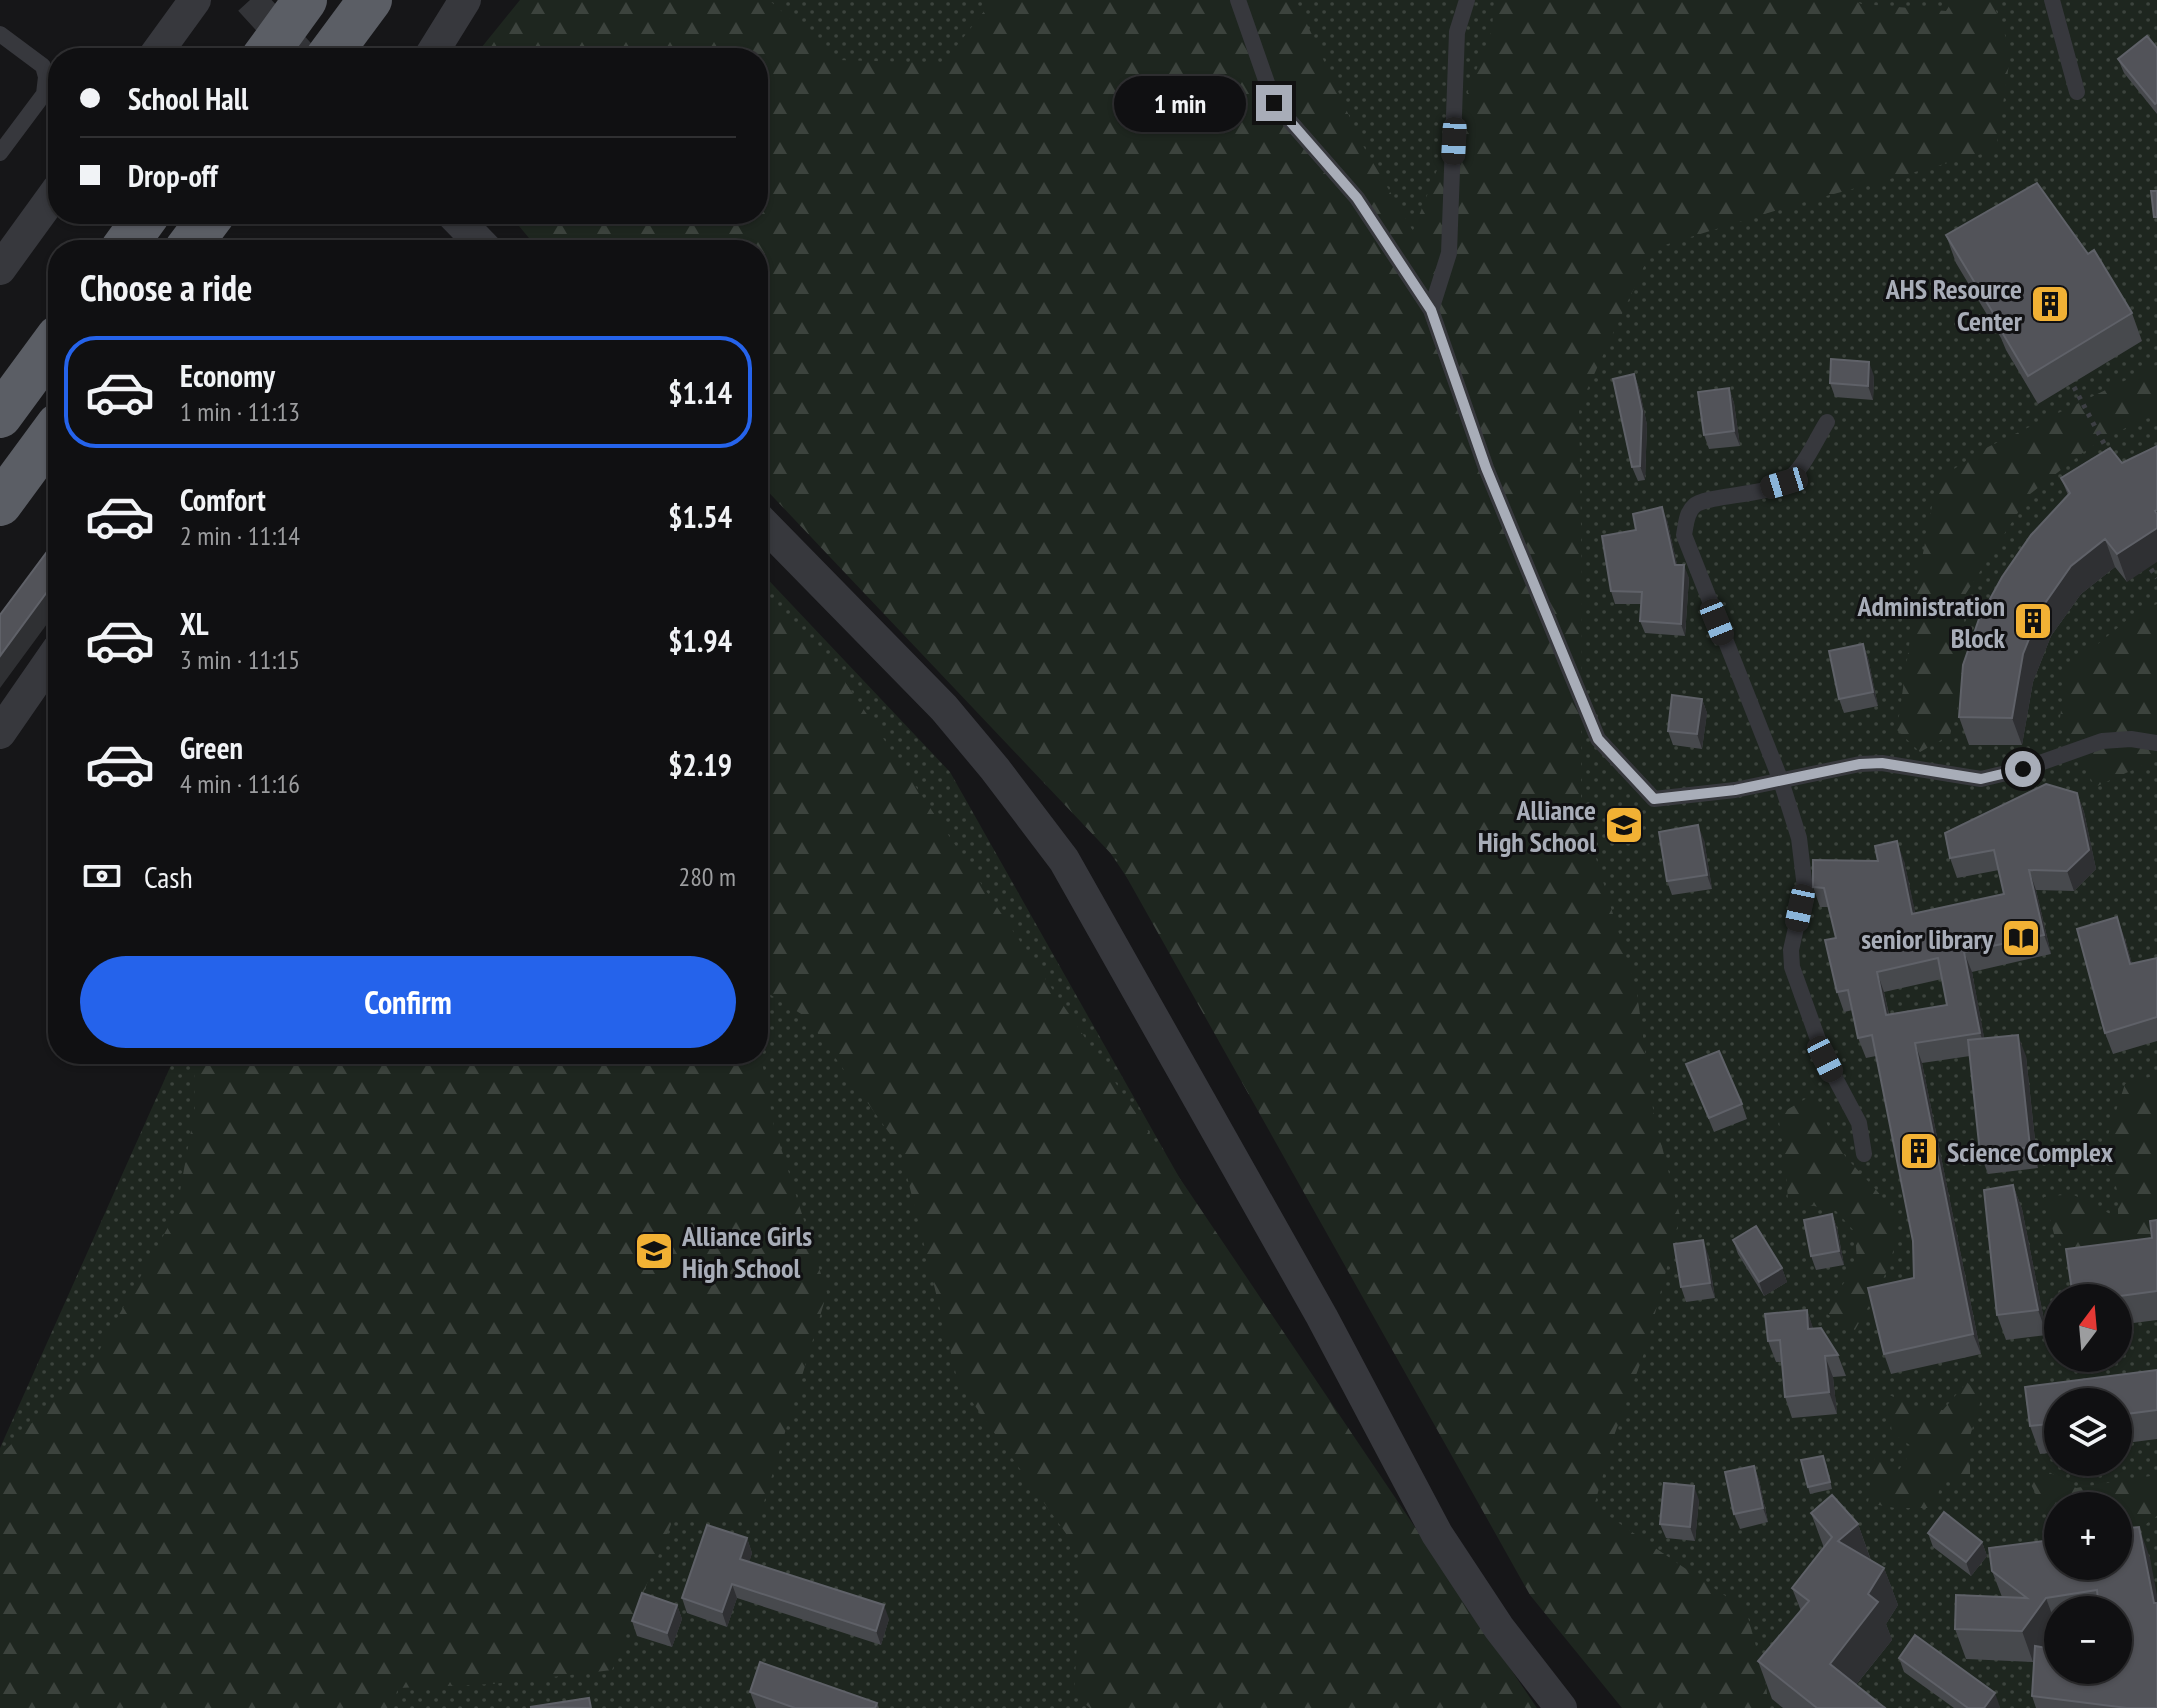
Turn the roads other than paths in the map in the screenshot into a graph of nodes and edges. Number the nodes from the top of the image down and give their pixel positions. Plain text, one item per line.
1 (195, 0) edge
2 (305, 0) edge
3 (370, 0) edge
4 (465, 0) edge
5 (1238, 0) edge
6 (1467, 0) edge
7 (2052, 0) edge
8 (0, 34) edge
9 (160, 48) edge
10 (270, 48) edge
11 (334, 48) edge
12 (435, 48) edge
13 (2077, 92) dead end
14 (0, 153) edge
15 (48, 203) edge
16 (0, 269) edge
17 (1431, 310) junction
18 (48, 351) edge
19 (0, 416) edge
20 (1827, 422) dead end
21 (48, 439) edge
22 (0, 504) edge
23 (768, 528) edge
24 (48, 663) edge
25 (0, 733) edge
26 (2157, 743) edge
27 (1781, 781) junction
28 (1864, 1154) dead end
29 (1561, 1708) edge

1 - 9 street
2 - 10 highway
3 - 11 highway
4 - 12 street
5 - 17 lane
6 - 17 lane
7 - 13 lane
8 - 14 lane
15 - 16 street
17 - 27 lane
18 - 19 highway
20 - 27 lane
21 - 22 highway
23 - 29 street
24 - 25 street
26 - 27 lane
27 - 28 lane

